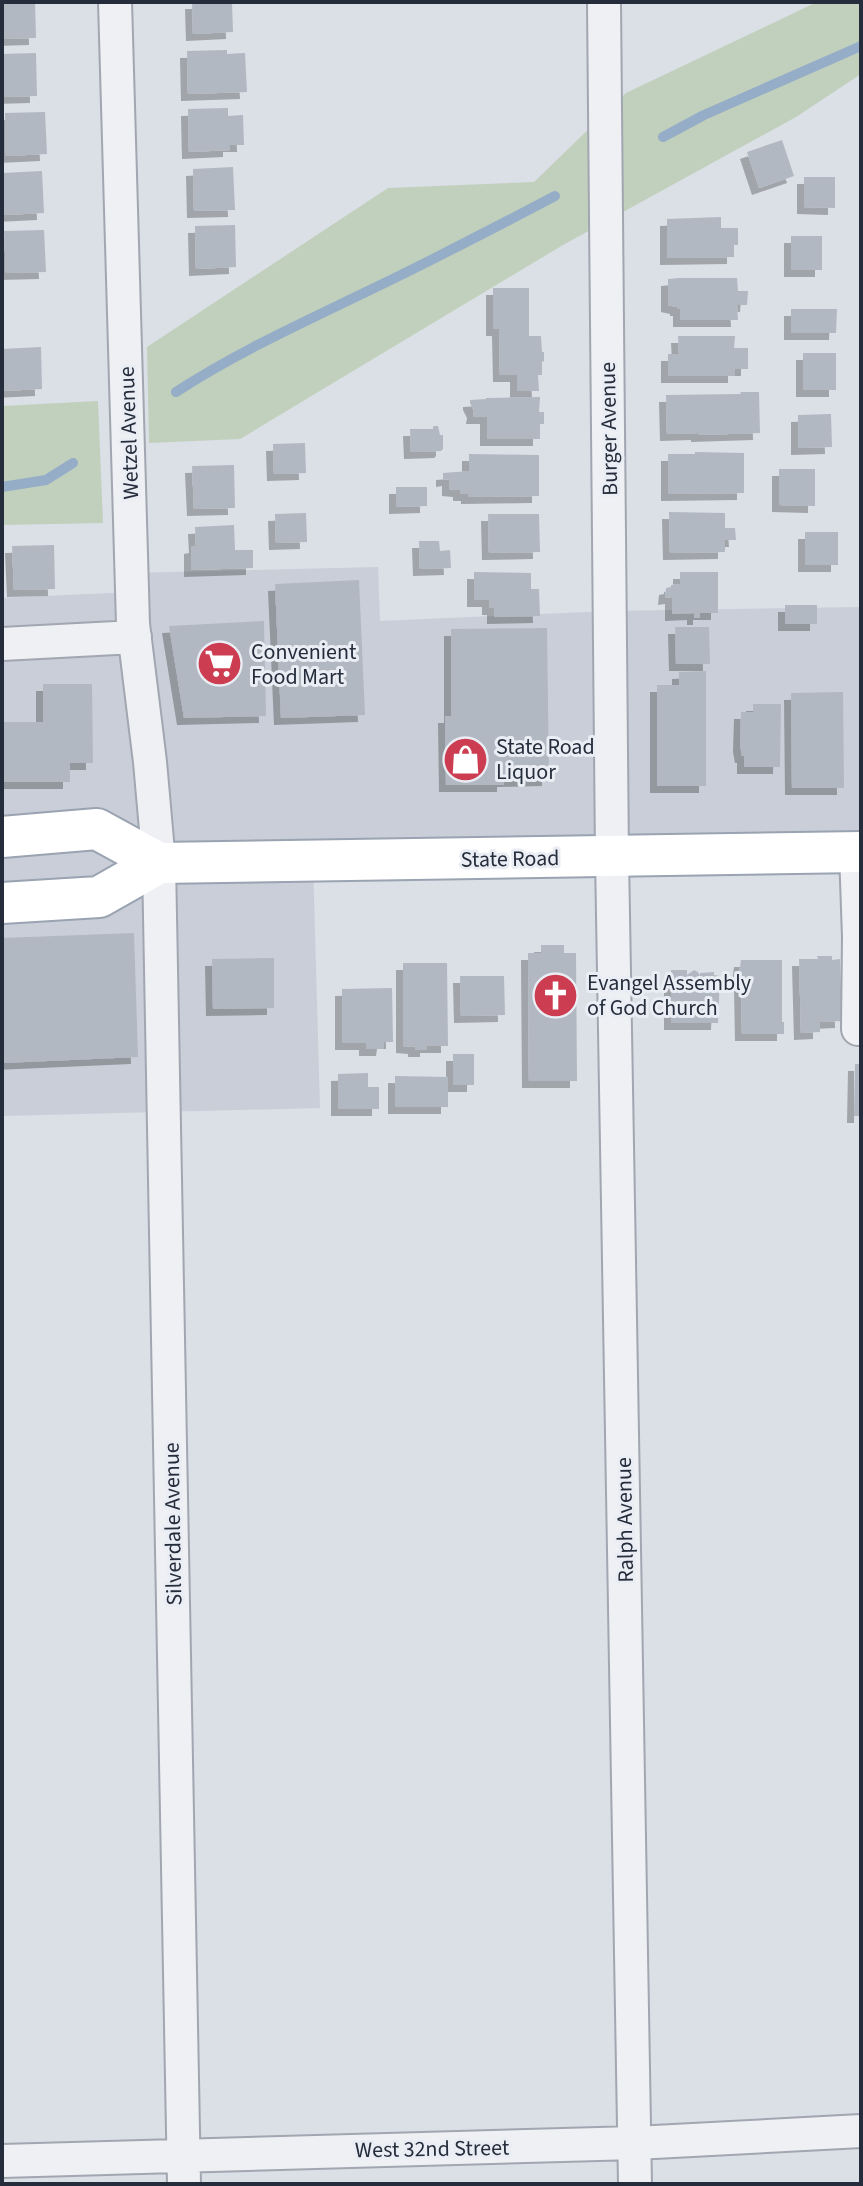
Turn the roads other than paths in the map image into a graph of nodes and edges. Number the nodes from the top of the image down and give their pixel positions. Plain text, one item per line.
1 (115, 2) edge
2 (604, 2) edge
3 (135, 637) junction
4 (2, 644) edge
5 (2, 837) edge
6 (858, 852) edge
7 (612, 857) junction
8 (159, 863) junction
9 (2, 903) edge
10 (858, 1029) dead end
11 (861, 2131) edge
12 (635, 2143) junction
13 (2, 2161) edge
14 (184, 2169) edge
15 (635, 2184) edge

1 - 3 street, Wetzel Avenue
2 - 7 street, Burger Avenue
3 - 4 street
3 - 8 street, Wetzel Avenue
5 - 8 main road, State Road
6 - 7 main road, State Road
6 - 10 street
7 - 8 main road, State Road
7 - 12 street, Ralph Avenue
8 - 9 main road, State Road
8 - 14 street, Silverdale Avenue
11 - 12 street, West 32nd Street
12 - 14 street, West 32nd Street
12 - 15 street, Ralph Avenue
13 - 14 street, West 32nd Street

